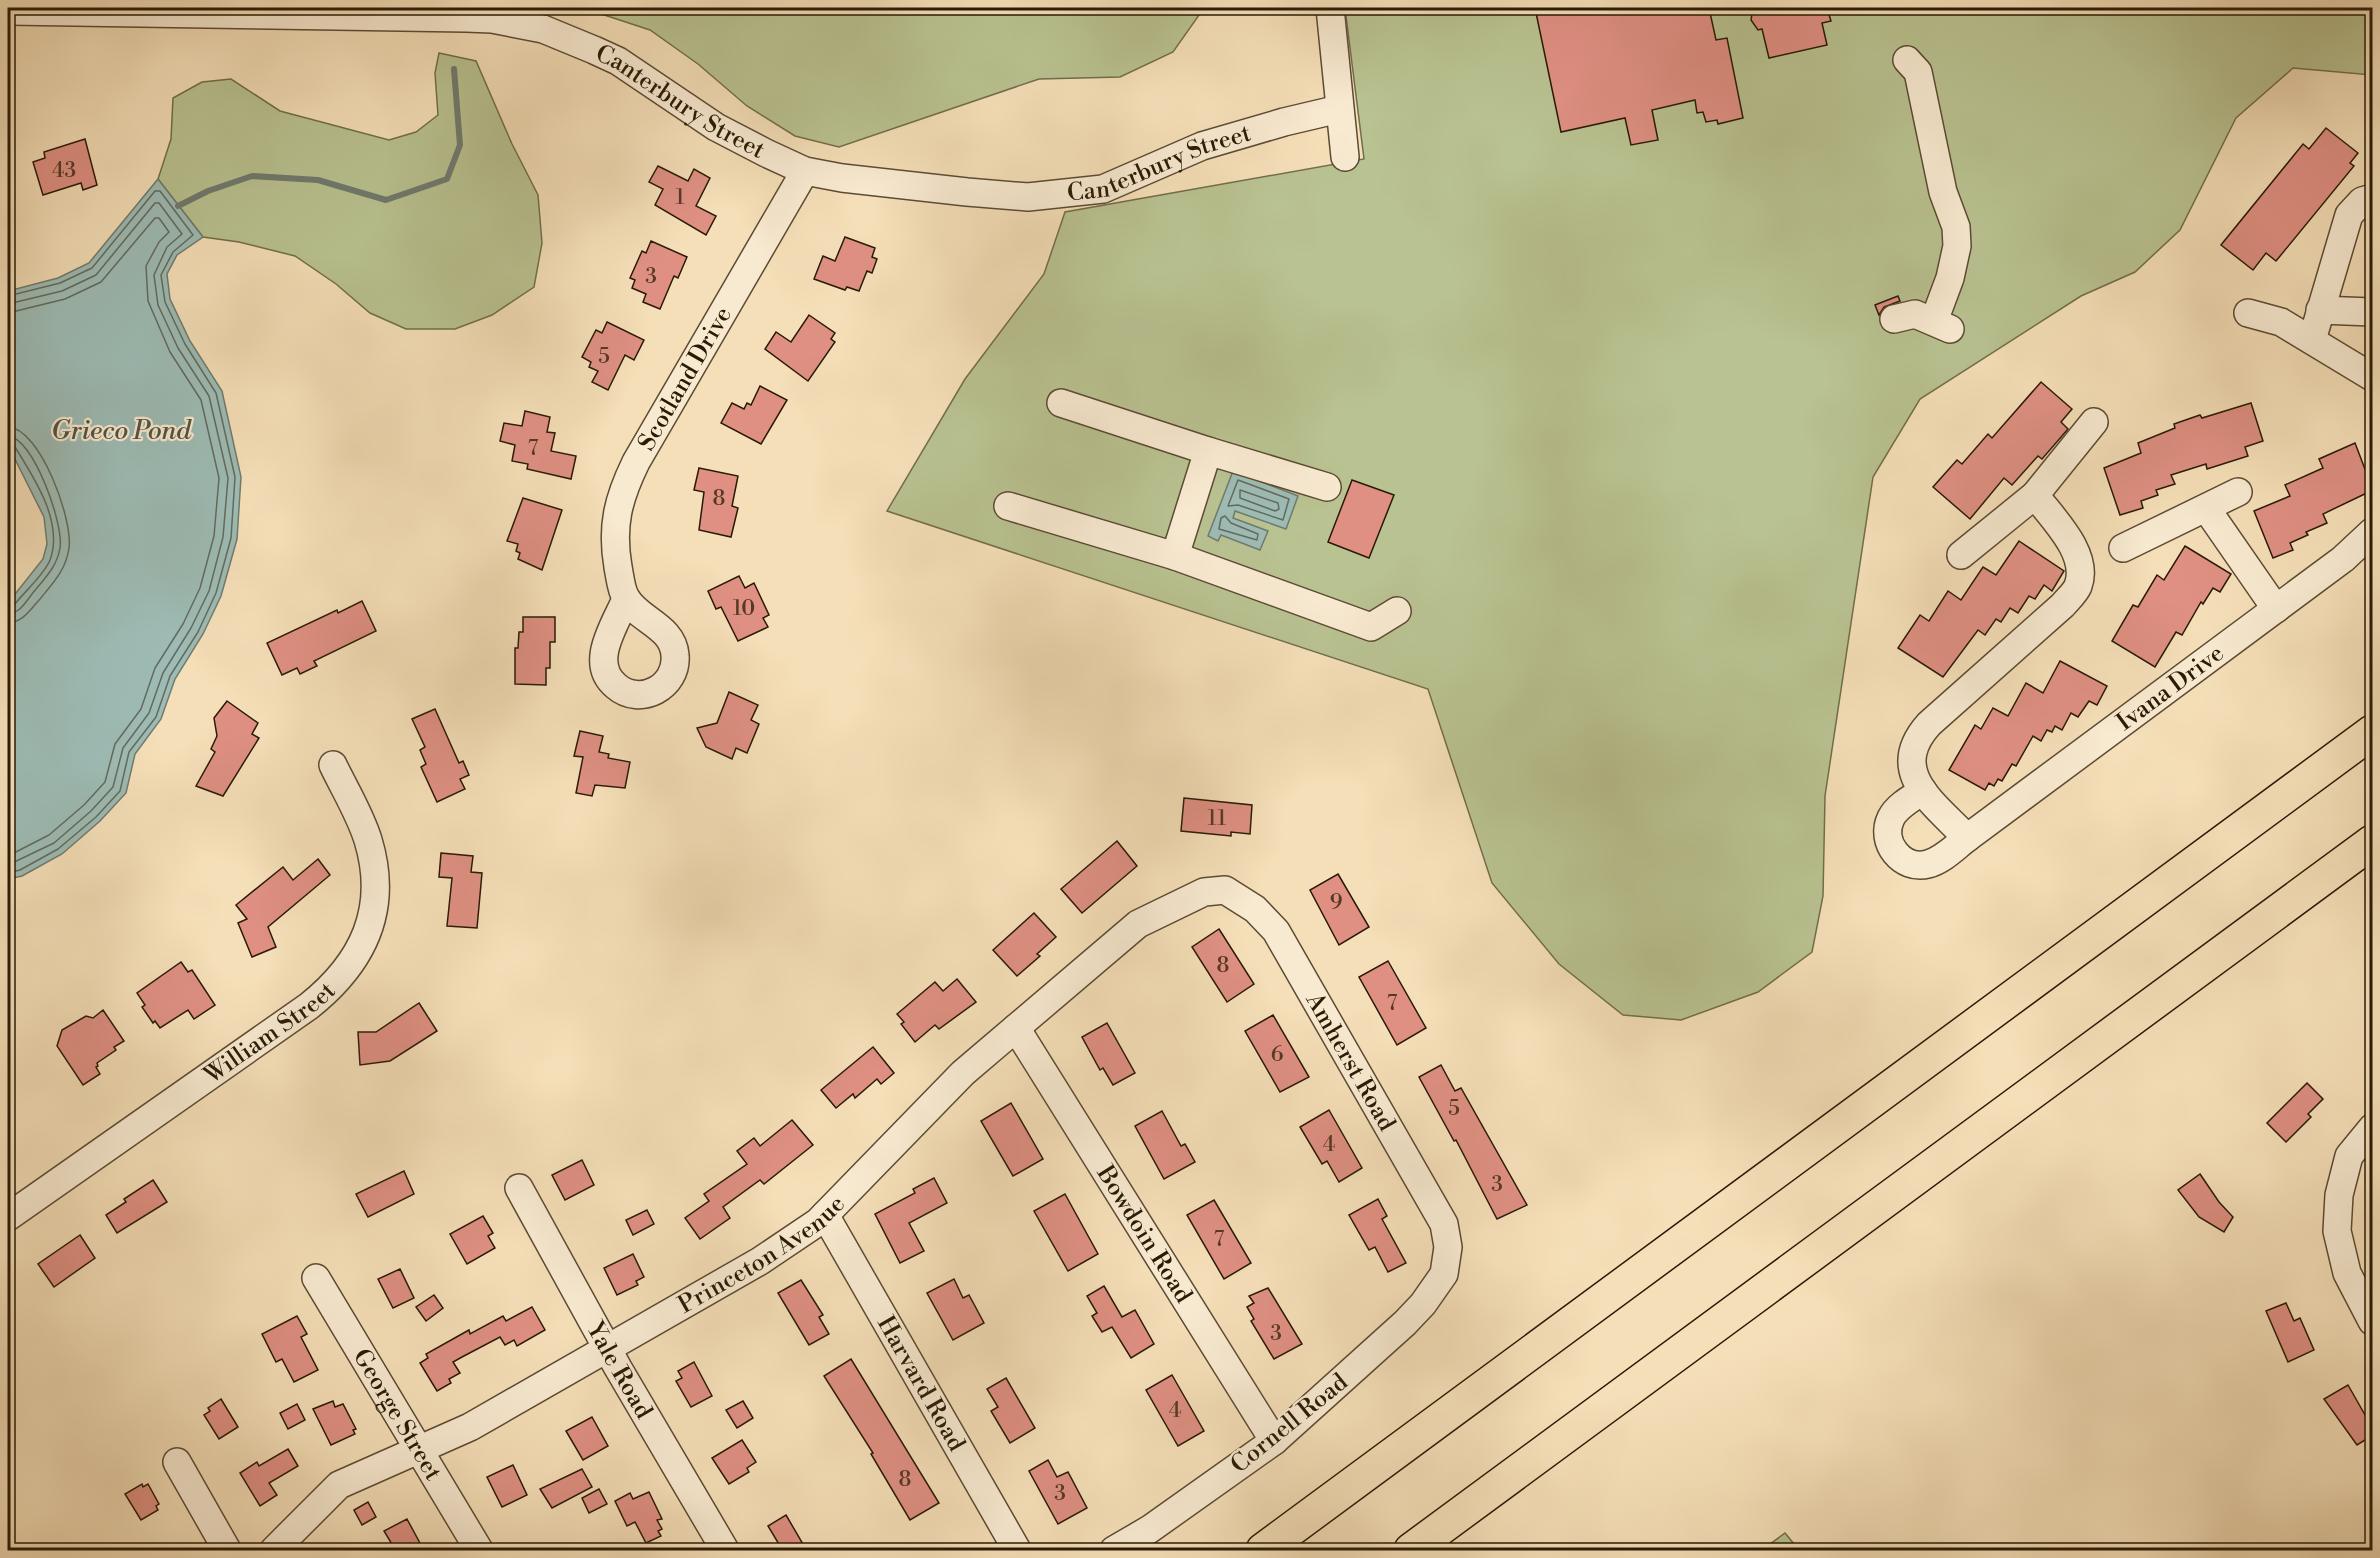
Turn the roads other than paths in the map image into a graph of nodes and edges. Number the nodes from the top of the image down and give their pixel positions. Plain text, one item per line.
1 (1329, 8) edge
2 (8, 11) edge
3 (246, 11) edge
4 (1907, 60) dead end
5 (1339, 109) junction
6 (1345, 157) dead end
7 (805, 171) junction
8 (2373, 198) edge
9 (2320, 310) junction
10 (2373, 312) edge
11 (2248, 314) dead end
12 (1894, 319) dead end
13 (2312, 340) junction
14 (2373, 377) edge
15 (1061, 403) dead end
16 (2094, 422) dead end
17 (1208, 451) junction
18 (1327, 487) dead end
19 (2238, 492) dead end
20 (2036, 495) junction
21 (1008, 506) dead end
22 (2206, 508) junction
23 (2373, 532) edge
24 (2123, 548) dead end
25 (1961, 555) dead end
26 (1175, 556) junction
27 (626, 599) dead end
28 (2276, 609) junction
29 (1397, 611) dead end
30 (2373, 732) edge
31 (333, 765) dead end
32 (1923, 791) junction
33 (1967, 838) junction
34 (2373, 842) edge
35 (1204, 892) joint
36 (1016, 1028) junction
37 (2373, 1128) edge
38 (519, 1188) dead end
39 (825, 1215) junction
40 (8, 1217) edge
41 (1444, 1274) joint
42 (316, 1278) dead end
43 (2373, 1321) edge
44 (607, 1348) junction
45 (1274, 1441) junction
46 (420, 1449) junction
47 (177, 1462) dead end
48 (226, 1551) edge
49 (274, 1551) edge
50 (479, 1551) edge
51 (725, 1551) edge
52 (1017, 1551) edge
53 (1114, 1551) edge
54 (1263, 1551) edge
55 (1411, 1551) edge

1 - 5 street
2 - 3 street, Canterbury Street
3 - 7 street, Canterbury Street
4 - 12 street
5 - 6 street
5 - 7 street, Canterbury Street
7 - 27 street, Scotland Drive
8 - 9 street
9 - 10 street
9 - 13 street
11 - 13 street
13 - 14 street
15 - 17 street
16 - 20 street
17 - 18 street
17 - 26 street
19 - 22 street
20 - 25 street
20 - 32 street
21 - 26 street
22 - 24 street
22 - 28 street
23 - 28 street, Ivana Drive
26 - 29 street
28 - 33 street, Ivana Drive
30 - 54 highway
31 - 40 street, William Street
32 - 33 street
32 - 33 street, Ivana Drive
34 - 55 highway
35 - 36 street, Princeton Avenue
35 - 41 street, Amherst Road
36 - 39 street, Princeton Avenue
36 - 45 street, Bowdoin Road
37 - 43 street
38 - 44 street, Yale Road
39 - 44 street, Princeton Avenue
39 - 52 street, Harvard Road
41 - 45 street, Cornell Road
42 - 46 street, George Street
44 - 46 street, Princeton Avenue
44 - 51 street, Yale Road
45 - 53 street, Cornell Road
46 - 49 street, Princeton Avenue
46 - 50 street, George Street
47 - 48 street

